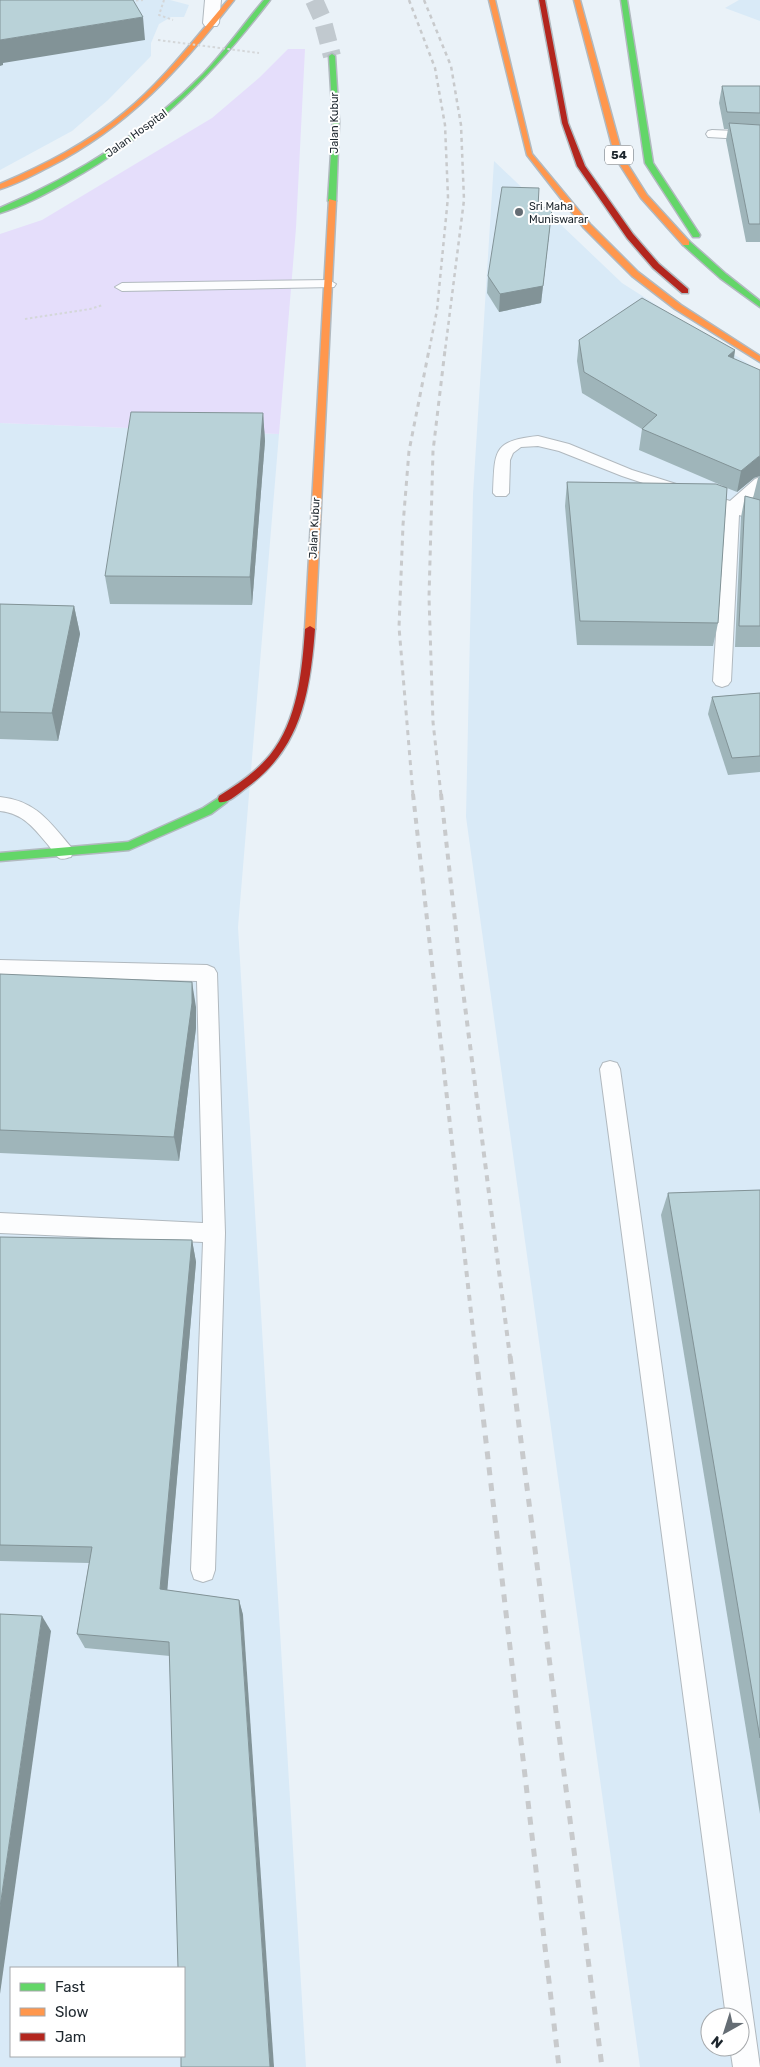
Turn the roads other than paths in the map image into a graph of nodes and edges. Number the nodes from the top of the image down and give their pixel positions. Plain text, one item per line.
1 (213, 0) edge
2 (231, 0) edge
3 (267, 0) edge
4 (492, 0) edge
5 (542, 0) edge
6 (577, 0) edge
7 (624, 0) edge
8 (211, 23) junction
9 (332, 56) tunnel mouth
10 (712, 134) dead end
11 (760, 136) edge
12 (0, 187) edge
13 (0, 211) edge
14 (723, 276) junction
15 (329, 284) junction
16 (122, 287) road end
17 (691, 297) dead end
18 (760, 305) edge
19 (760, 360) edge
20 (760, 482) edge
21 (500, 493) dead end
22 (732, 508) junction
23 (760, 516) edge
24 (722, 681) dead end
25 (0, 804) edge
26 (9, 844) dead end
27 (64, 852) junction
28 (0, 857) edge
29 (0, 968) edge
30 (610, 1069) dead end
31 (0, 1223) edge
32 (214, 1233) junction
33 (203, 1570) dead end
34 (738, 2007) edge

1 - 8 street
2 - 8 main road, Jalan Hospital
3 - 13 main road, Jalan Hospital
4 - 19 main road
5 - 17 main road
6 - 14 main road, 54
7 - 14 main road
8 - 12 main road, Jalan Hospital
9 - 15 main road, Jalan Kubur
10 - 11 lane
14 - 18 main road, 54
15 - 16 lane
15 - 27 main road, Jalan Kubur
20 - 22 lane
21 - 22 lane
22 - 23 lane
22 - 24 lane
25 - 27 lane
26 - 27 main road
27 - 28 main road
29 - 32 lane
30 - 34 lane
31 - 32 lane
32 - 33 lane

